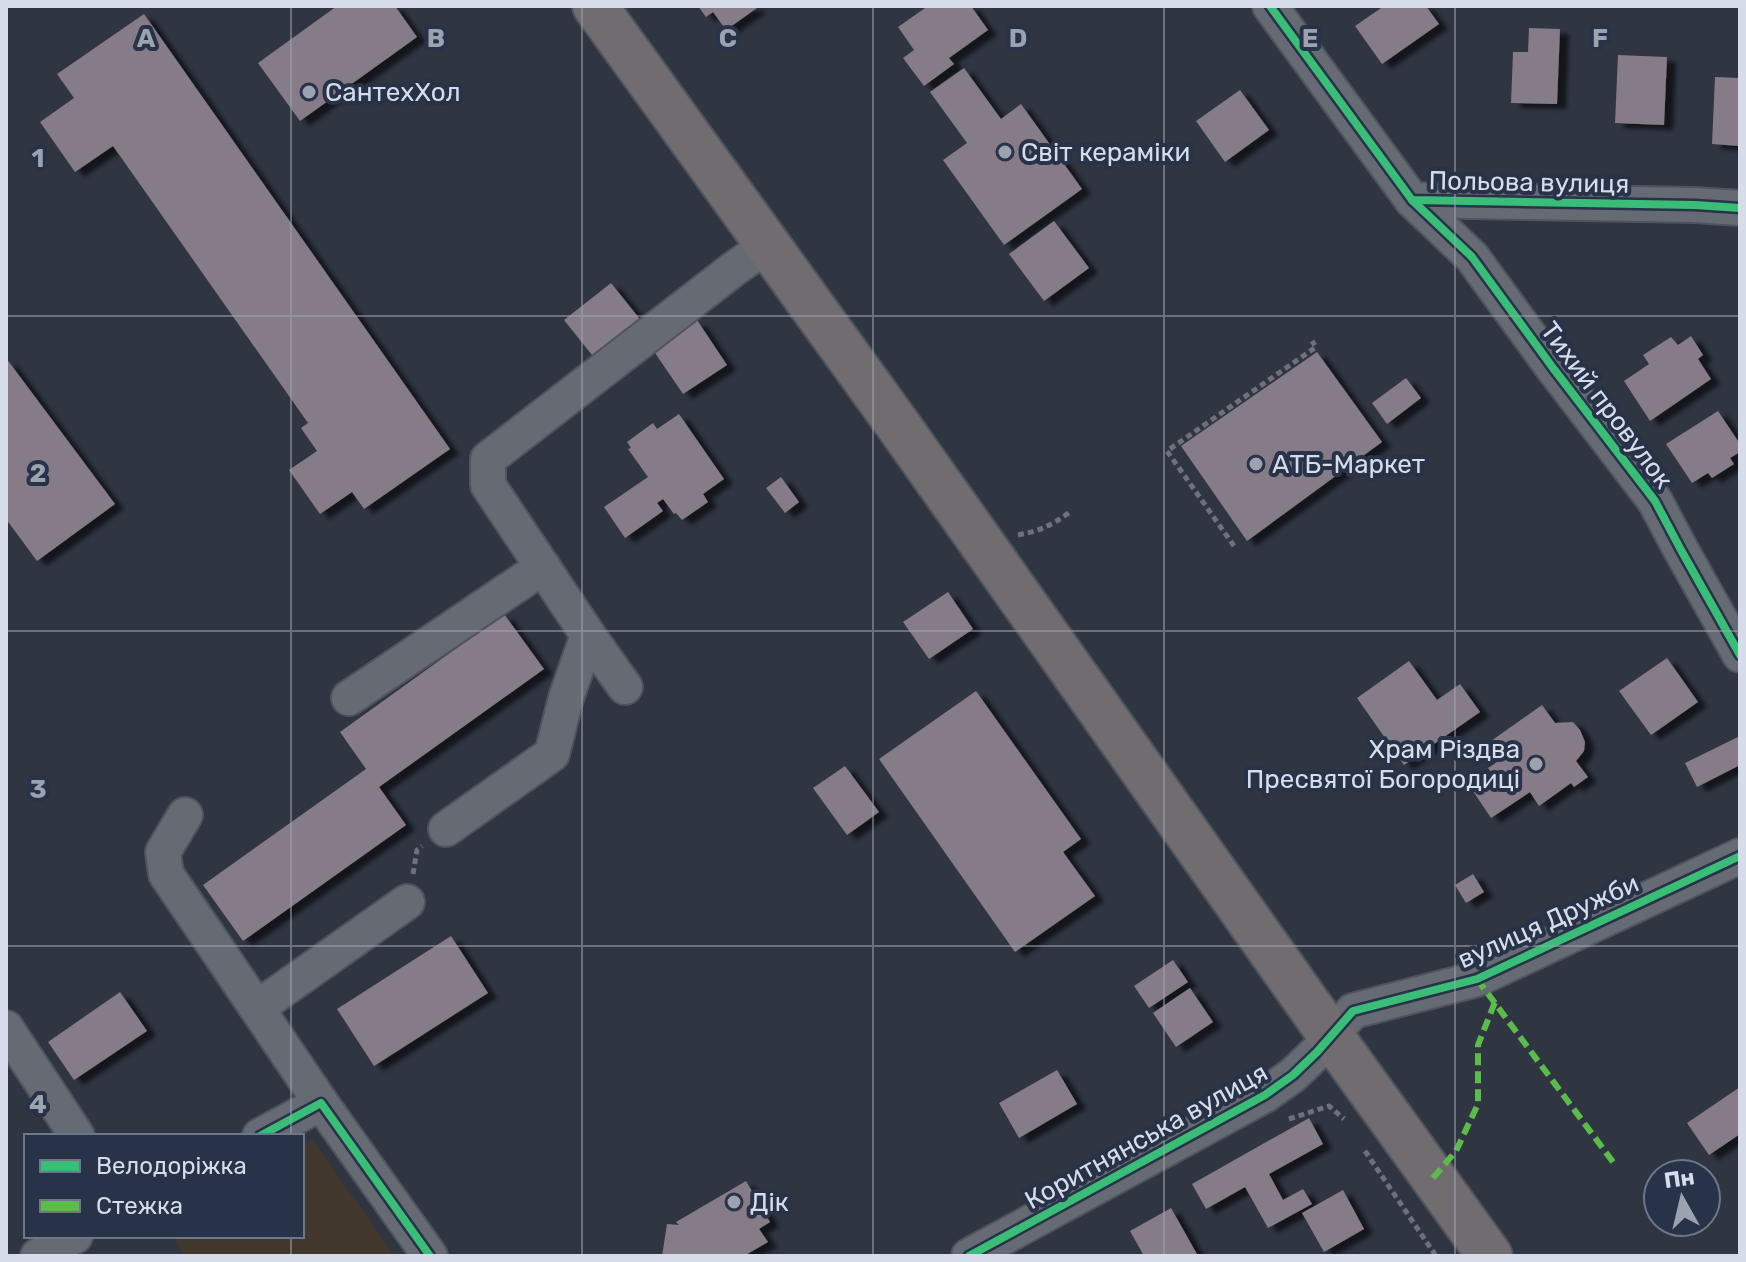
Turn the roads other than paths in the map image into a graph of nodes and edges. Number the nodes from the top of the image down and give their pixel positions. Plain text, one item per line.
1 (595, 6) edge
2 (1270, 6) edge
3 (1412, 200) junction
4 (1740, 208) edge
5 (768, 245) junction
6 (543, 567) junction
7 (588, 635) junction
8 (1740, 655) edge
9 (625, 687) dead end
10 (349, 698) dead end
11 (185, 815) dead end
12 (446, 829) road end
13 (1740, 856) edge
14 (407, 902) road end
15 (257, 1008) junction
16 (6, 1028) edge
17 (1331, 1036) junction
18 (321, 1103) junction
19 (76, 1134) edge
20 (264, 1134) edge
21 (71, 1238) edge
22 (38, 1256) edge
23 (430, 1256) edge
24 (969, 1256) edge
25 (1490, 1256) edge

1 - 5 main road
2 - 3 street, Польова вулиця
3 - 4 street, Польова вулиця
3 - 8 street, Тихий провулок
5 - 6 street
5 - 17 main road
6 - 7 street
6 - 10 street
7 - 9 street
7 - 12 street
11 - 15 street
13 - 17 street, вулиця Дружби
14 - 15 street
15 - 18 street
16 - 19 street
17 - 24 street, Коритнянська вулиця
17 - 25 main road
18 - 20 street
18 - 23 street
21 - 22 street

